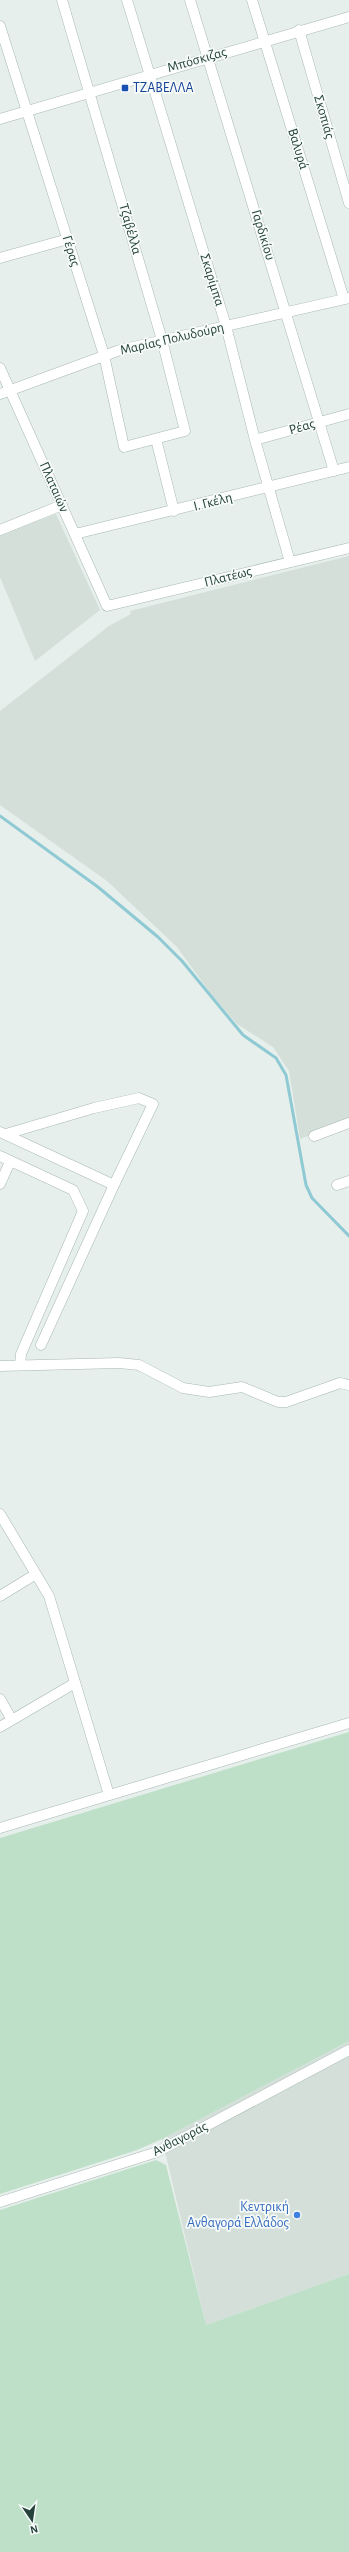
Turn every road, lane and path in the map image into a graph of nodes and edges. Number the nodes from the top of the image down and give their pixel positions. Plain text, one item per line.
1 (62, 0) edge
2 (127, 0) edge
3 (190, 0) edge
4 (252, 0) edge
5 (349, 17) edge
6 (0, 26) edge
7 (299, 30) junction
8 (265, 40) junction
9 (208, 57) junction
10 (149, 74) junction
11 (91, 92) junction
12 (26, 111) junction
13 (0, 119) edge
14 (349, 203) edge
15 (68, 239) junction
16 (0, 258) edge
17 (346, 298) edge
18 (286, 311) junction
19 (226, 326) junction
20 (162, 340) junction
21 (104, 355) junction
22 (0, 368) edge
23 (10, 390) junction
24 (0, 394) edge
25 (349, 414) edge
26 (319, 422) junction
27 (156, 439) junction
28 (255, 440) junction
29 (349, 467) edge
30 (334, 471) junction
31 (269, 489) junction
32 (62, 506) junction
33 (174, 511) junction
34 (0, 530) edge
35 (75, 534) junction
36 (349, 548) edge
37 (290, 562) junction
38 (108, 606) joint
39 (349, 1123) edge
40 (3, 1133) edge
41 (314, 1136) dead end
42 (0, 1156) edge
43 (10, 1162) junction
44 (349, 1181) edge
45 (0, 1184) edge
46 (114, 1185) junction
47 (337, 1185) dead end
48 (41, 1345) dead end
49 (20, 1365) junction
50 (0, 1366) edge
51 (349, 1385) edge
52 (0, 1514) edge
53 (36, 1574) junction
54 (0, 1596) edge
55 (75, 1683) junction
56 (0, 1700) edge
57 (12, 1720) junction
58 (349, 1723) edge
59 (0, 1727) edge
60 (110, 1795) junction
61 (0, 1828) edge
62 (349, 2050) edge
63 (0, 2202) edge

1 - 11 street, Τζαβέλλα
2 - 10 street, Σκαρίμπα
3 - 9 street, Γαρδικίου
4 - 8 street, Βαλυρά
5 - 7 street, Μπόσκιζας
6 - 12 street, Γέρας
7 - 8 street, Μπόσκιζας
7 - 14 street, Σκοπιάς
8 - 9 street, Μπόσκιζας
8 - 17 street, Βαλυρά
9 - 10 street, Μπόσκιζας
9 - 18 street, Γαρδικίου
10 - 11 street, Μπόσκιζας
10 - 19 street, Σκαρίμπα
11 - 12 street, Μπόσκιζας
11 - 20 street, Τζαβέλλα
12 - 13 street, Μπόσκιζας
12 - 15 street, Γέρας
15 - 16 street
15 - 21 street, Γέρας
17 - 18 street, Μαρίας Πολυδούρη
18 - 19 street, Μαρίας Πολυδούρη
18 - 26 street, Γαρδικίου
19 - 20 street, Μαρίας Πολυδούρη
19 - 28 street, Σκαρίμπα
20 - 21 street, Μαρίας Πολυδούρη
20 - 27 street, Τζαβέλλα
21 - 23 street, Μαρίας Πολυδούρη
21 - 27 street, Γέρας
22 - 23 street, Πλαταιών
23 - 24 street, Μαρίας Πολυδούρη
23 - 32 street, Πλαταιών
25 - 26 street, Ρέας
26 - 28 street, Ρέας
26 - 30 street, Γαρδικίου
27 - 33 street
28 - 31 street, Σκαρίμπα
29 - 30 street, Ι. Γκέλη
30 - 31 street, Ι. Γκέλη
31 - 33 street, Ι. Γκέλη
31 - 37 street, Σκαρίμπα
32 - 34 street
32 - 35 street, Πλαταιών
33 - 35 street, Ι. Γκέλη
35 - 38 street, Πλαταιών
36 - 37 street, Πλατέως
37 - 38 street, Πλατέως
39 - 41 street
40 - 46 street
40 - 46 street
42 - 43 street
43 - 45 street
43 - 49 street
44 - 47 street
46 - 48 street
49 - 50 street
49 - 51 street
52 - 53 street
53 - 54 street
53 - 55 street
55 - 57 street
55 - 60 street
56 - 57 street
57 - 59 street
58 - 60 street
60 - 61 street
62 - 63 street, Ανθαγοράς

